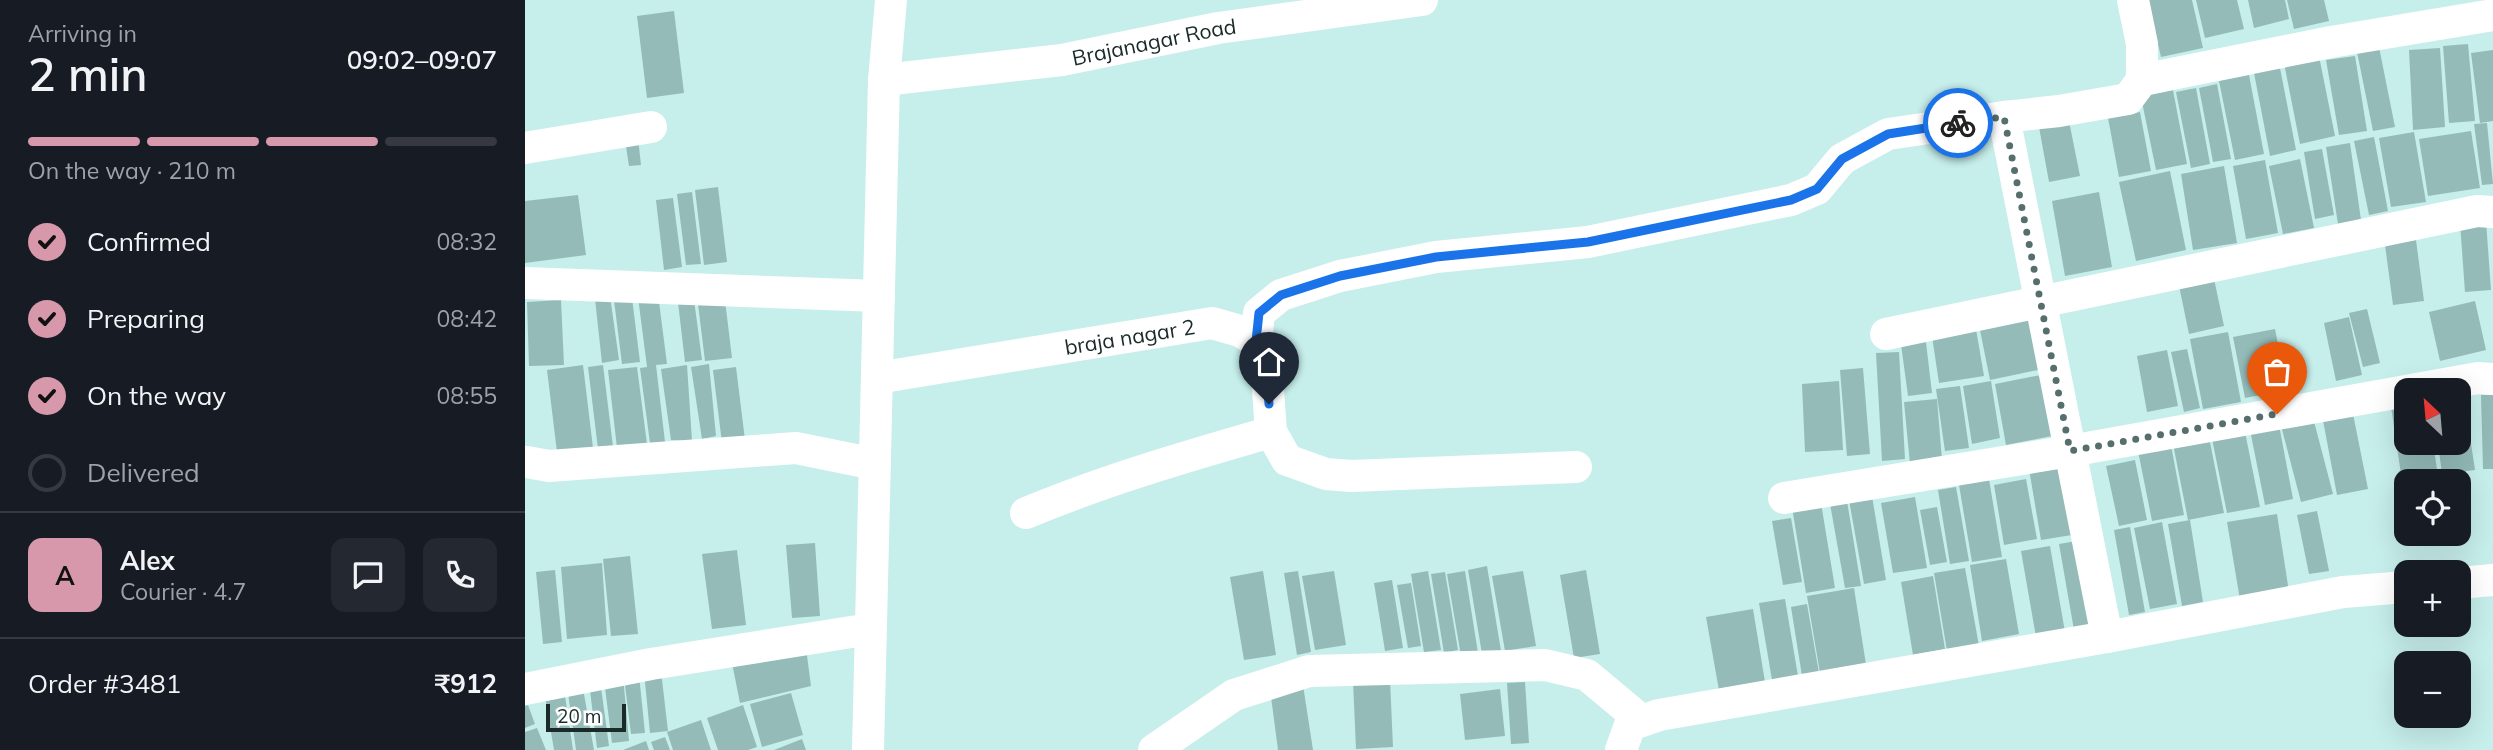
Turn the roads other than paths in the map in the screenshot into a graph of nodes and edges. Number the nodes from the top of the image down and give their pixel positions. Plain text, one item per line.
1 (891, 0) edge
2 (2133, 0) edge
3 (1406, 1) edge
4 (2493, 15) edge
5 (884, 80) junction
6 (2142, 80) junction
7 (2004, 117) junction
8 (651, 127) dead end
9 (525, 148) edge
10 (2493, 212) edge
11 (525, 283) edge
12 (879, 296) junction
13 (2041, 302) junction
14 (1886, 334) dead end
15 (1256, 341) junction
16 (877, 377) junction
17 (2471, 379) edge
18 (2493, 379) edge
19 (2394, 394) edge
20 (1271, 432) junction
21 (2070, 451) junction
22 (527, 462) dead end
23 (875, 464) junction
24 (1576, 467) dead end
25 (1784, 498) dead end
26 (1026, 513) dead end
27 (2493, 580) edge
28 (2471, 582) edge
29 (2394, 588) edge
30 (870, 629) junction
31 (2107, 637) junction
32 (525, 689) edge
33 (1642, 721) junction
34 (867, 750) edge
35 (1154, 750) edge
36 (1621, 750) edge

1 - 5 street
2 - 6 street
3 - 5 street, Brajanagar Road
4 - 6 street
5 - 12 street
6 - 7 street
7 - 13 street
7 - 15 street
8 - 9 street
10 - 13 street
11 - 12 street
12 - 16 street
13 - 14 street
13 - 21 street
15 - 16 street, braja nagar 2
15 - 20 street
16 - 23 street
17 - 18 street
19 - 21 street
20 - 24 street
20 - 26 street
21 - 25 street
21 - 31 street
22 - 23 street
23 - 30 street
27 - 28 street
29 - 31 street
30 - 32 street
30 - 34 street
31 - 33 street
33 - 35 street
33 - 36 street

